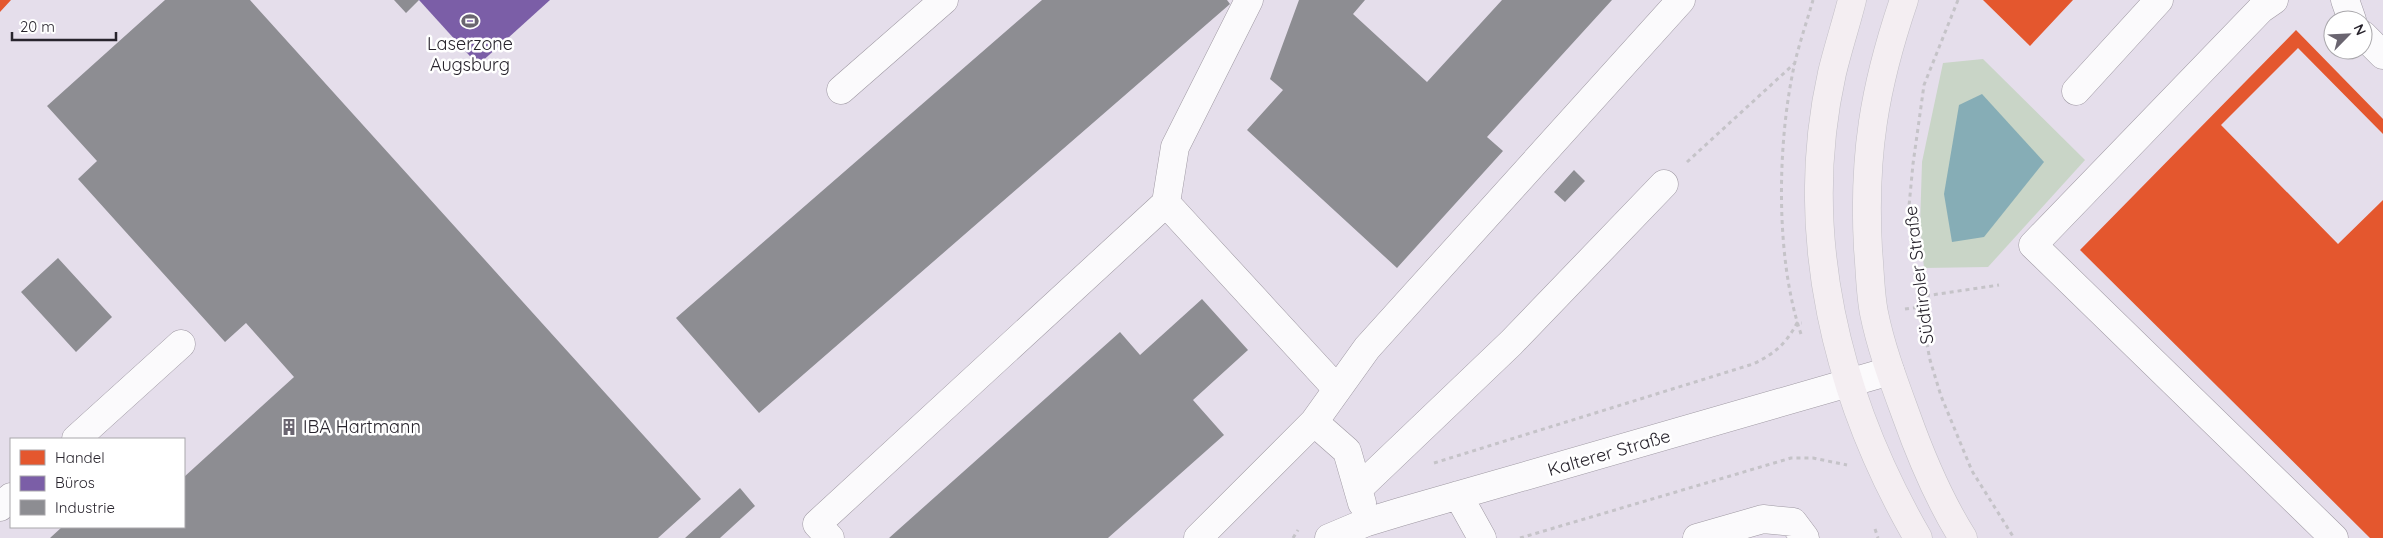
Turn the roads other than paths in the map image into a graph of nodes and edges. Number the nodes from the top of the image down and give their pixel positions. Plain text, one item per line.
1 (944, 0) edge
2 (1249, 0) edge
3 (1681, 0) edge
4 (1852, 0) edge
5 (1904, 0) edge
6 (2159, 0) edge
7 (2274, 0) edge
8 (2373, 45) edge
9 (2383, 55) edge
10 (841, 90) dead end
11 (2076, 91) dead end
12 (1664, 184) road end
13 (1166, 203) junction
14 (181, 344) dead end
15 (1890, 371) junction
16 (1848, 384) junction
17 (1337, 389) junction
18 (1314, 422) junction
19 (77, 438) edge
20 (1358, 489) junction
21 (1458, 495) junction
22 (10, 498) edge
23 (0, 507) edge
24 (1367, 522) junction
25 (830, 538) edge
26 (1198, 538) edge
27 (1329, 538) edge
28 (1482, 538) edge
29 (1697, 538) edge
30 (1805, 538) edge
31 (1918, 538) edge
32 (1963, 538) edge
33 (2334, 538) edge

1 - 10 street
2 - 13 street
3 - 17 street
4 - 16 main road
5 - 15 main road
6 - 11 street
7 - 33 street
8 - 9 street
12 - 20 street
13 - 17 street
13 - 25 street
14 - 19 street
15 - 16 street, Kalterer Straße
15 - 32 main road
16 - 21 street, Kalterer Straße
16 - 31 main road
17 - 18 street
18 - 20 street
18 - 26 street
20 - 24 street
21 - 24 street, Kalterer Straße
21 - 28 street
22 - 23 street
24 - 27 street, Kalterer Straße
29 - 30 street

